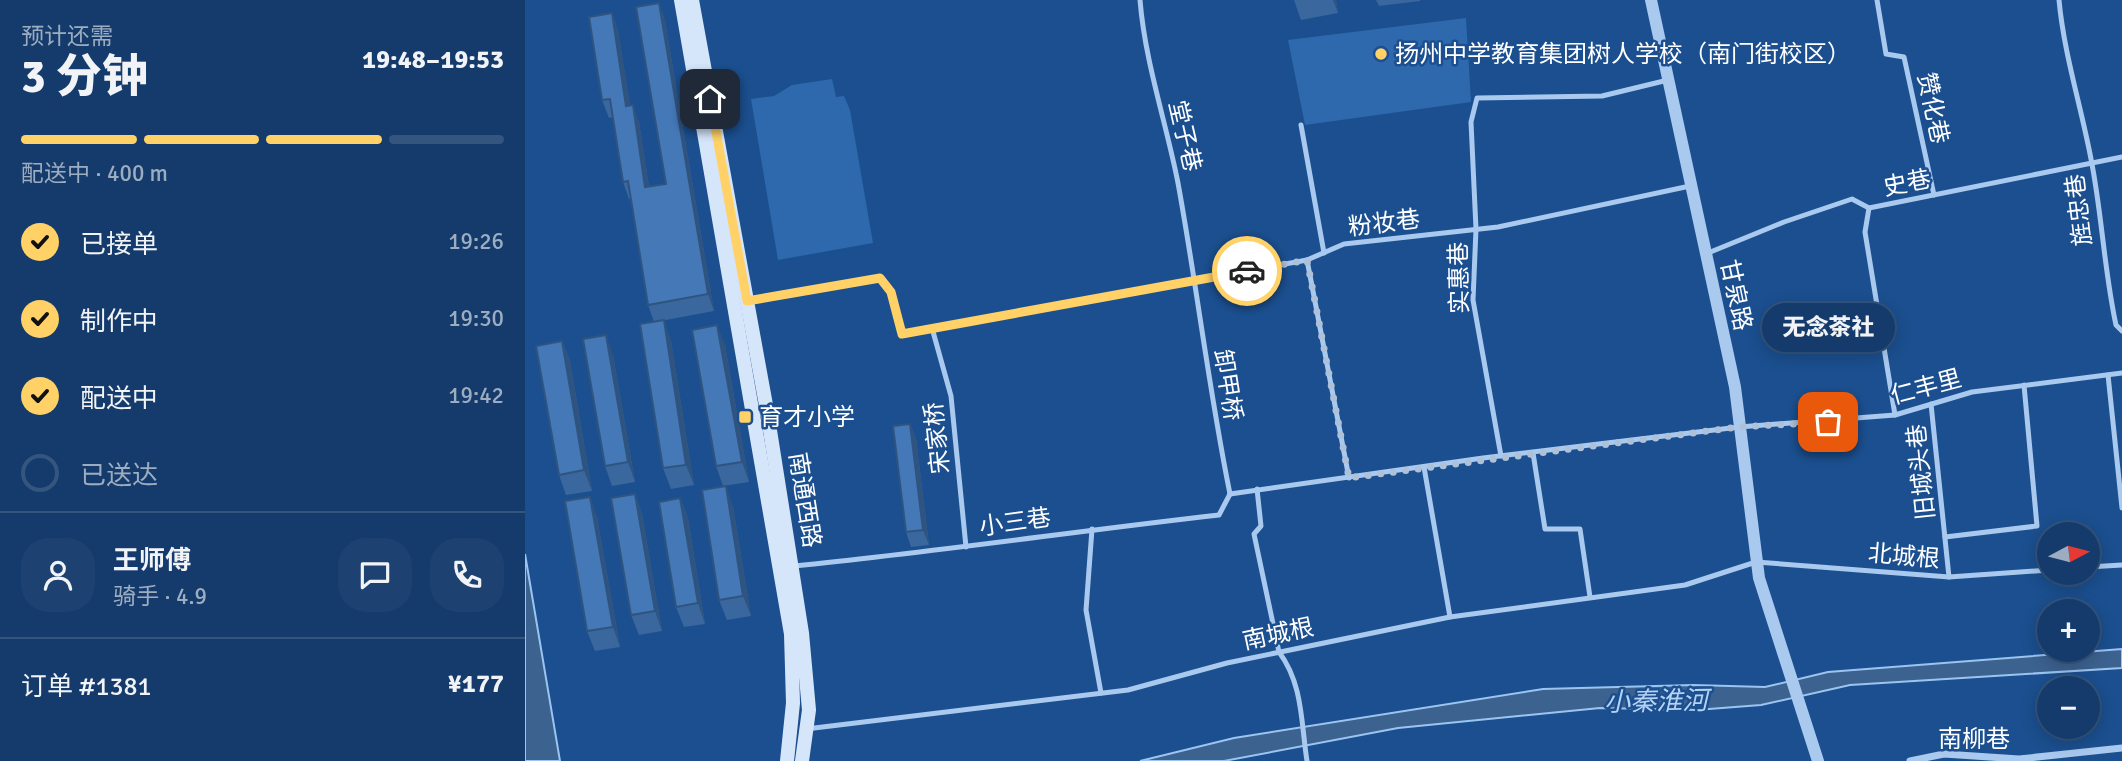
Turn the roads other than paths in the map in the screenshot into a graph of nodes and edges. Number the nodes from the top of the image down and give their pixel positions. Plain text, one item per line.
1 (681, 0) edge
2 (692, 0) edge
3 (1140, 0) edge
4 (1651, 0) edge
5 (1877, 0) edge
6 (2059, 0) edge
7 (1668, 80) junction
8 (1301, 125) dead end
9 (2122, 157) edge
10 (2091, 161) junction
11 (1693, 185) junction
12 (1934, 195) junction
13 (1869, 208) junction
14 (1476, 229) junction
15 (1324, 253) junction
16 (1706, 254) junction
17 (1307, 260) junction
18 (1195, 280) junction
19 (747, 301) junction
20 (932, 328) junction
21 (2122, 331) edge
22 (2122, 373) edge
23 (2108, 374) junction
24 (2024, 385) junction
25 (1931, 404) junction
26 (1895, 415) junction
27 (1739, 427) junction
28 (1533, 453) junction
29 (1501, 456) junction
30 (1424, 467) junction
31 (1349, 478) junction
32 (1257, 489) junction
33 (1230, 494) junction
34 (2122, 508) edge
35 (1092, 529) junction
36 (1945, 537) junction
37 (966, 547) junction
38 (1756, 562) junction
39 (2122, 565) edge
40 (792, 566) junction
41 (2100, 566) edge
42 (2037, 571) edge
43 (1949, 577) junction
44 (1590, 597) junction
45 (1450, 617) junction
46 (1279, 652) junction
47 (1101, 693) junction
48 (806, 729) junction
49 (2122, 748) edge
50 (1945, 758) edge
51 (787, 761) edge
52 (801, 761) edge
53 (1307, 761) edge
54 (1818, 761) edge
55 (1910, 761) edge

1 - 51 main road, 南通西路
2 - 19 main road, 南通西路
3 - 18 lane, 堂子巷
4 - 7 street, 甘泉路
5 - 12 lane, 赞化巷
6 - 10 lane, 旌忠巷
7 - 11 street, 甘泉路
7 - 14 lane, 实惠巷
8 - 15 lane
9 - 10 lane, 史巷
10 - 12 lane, 史巷
10 - 21 lane, 旌忠巷
11 - 14 lane, 粉妆巷
11 - 16 street, 甘泉路
12 - 13 lane, 史巷
13 - 16 lane, 史巷
13 - 26 lane
14 - 15 lane, 粉妆巷
14 - 29 lane, 实惠巷
15 - 17 lane, 粉妆巷
16 - 27 street, 甘泉路
17 - 18 lane, 粉妆巷
17 - 31 lane
18 - 20 lane, 粉妆巷
18 - 33 lane, 卸甲桥
19 - 20 lane, 粉妆巷
19 - 40 main road, 南通西路
20 - 37 lane, 宋家桥
22 - 23 lane, 仁丰里
23 - 24 lane, 仁丰里
23 - 34 lane
24 - 25 lane, 仁丰里
24 - 36 lane
25 - 26 lane, 仁丰里
25 - 36 lane, 旧城头巷
26 - 27 lane, 仁丰里
27 - 28 lane, 仁丰里
27 - 38 street, 甘泉路
28 - 29 lane, 仁丰里
28 - 44 lane
29 - 30 lane, 仁丰里
30 - 31 lane, 仁丰里
30 - 45 lane
31 - 32 lane, 仁丰里
32 - 33 lane, 仁丰里
32 - 46 lane
33 - 35 lane, 小三巷
35 - 37 lane, 小三巷
35 - 47 lane
36 - 43 lane, 旧城头巷
37 - 40 lane, 小三巷
38 - 43 lane, 北城根
38 - 44 lane, 南城根
38 - 54 street, 甘泉路
39 - 41 lane
40 - 48 main road, 南通西路
42 - 43 lane, 北城根
44 - 45 lane, 南城根
45 - 46 lane, 南城根
46 - 47 lane, 南城根
46 - 53 lane
47 - 48 lane, 南城根
48 - 52 main road, 南通西路
49 - 50 street, 南柳巷
50 - 55 street, 南柳巷

